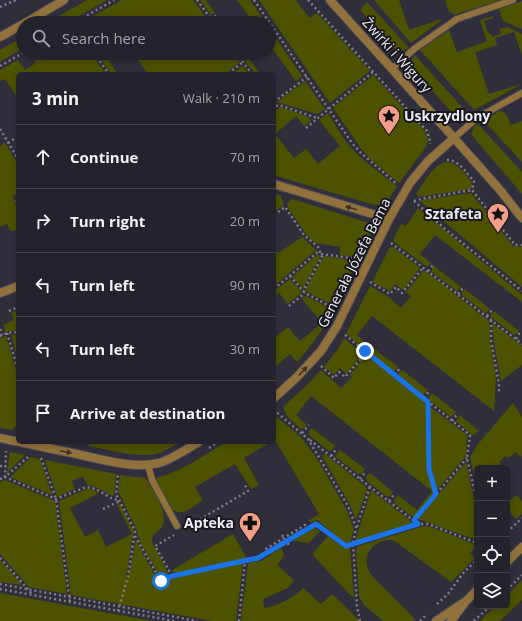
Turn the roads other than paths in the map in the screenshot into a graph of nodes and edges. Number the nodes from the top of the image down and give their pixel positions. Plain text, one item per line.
1 (64, 0) edge
2 (330, 0) edge
3 (513, 0) edge
4 (36, 16) edge
5 (16, 28) edge
6 (0, 37) edge
7 (392, 69) junction
8 (522, 93) edge
9 (454, 138) junction
10 (276, 185) edge
11 (522, 218) edge
12 (389, 219) junction
13 (16, 287) edge
14 (0, 293) edge
15 (276, 396) edge
16 (0, 438) edge
17 (16, 441) edge
18 (28, 444) edge
19 (196, 444) edge
20 (148, 464) junction
21 (178, 529) road end
22 (522, 547) edge
23 (510, 559) edge
24 (474, 593) edge
25 (466, 601) junction
26 (436, 621) edge
27 (451, 621) edge

1 - 4 street
2 - 7 street, Żwirki i Wigury
3 - 7 lane
5 - 6 street
7 - 9 street, Żwirki i Wigury
8 - 9 lane
9 - 11 street, Żwirki i Wigury
9 - 12 street, Generała Józefa Bema
12 -> 10 street
15 -> 12 street, Generała Józefa Bema
13 - 14 street
16 -> 17 street
18 -> 20 street
19 - 20 street
20 - 21 lane
22 - 23 street
24 - 25 street
25 - 26 street
25 - 27 street

